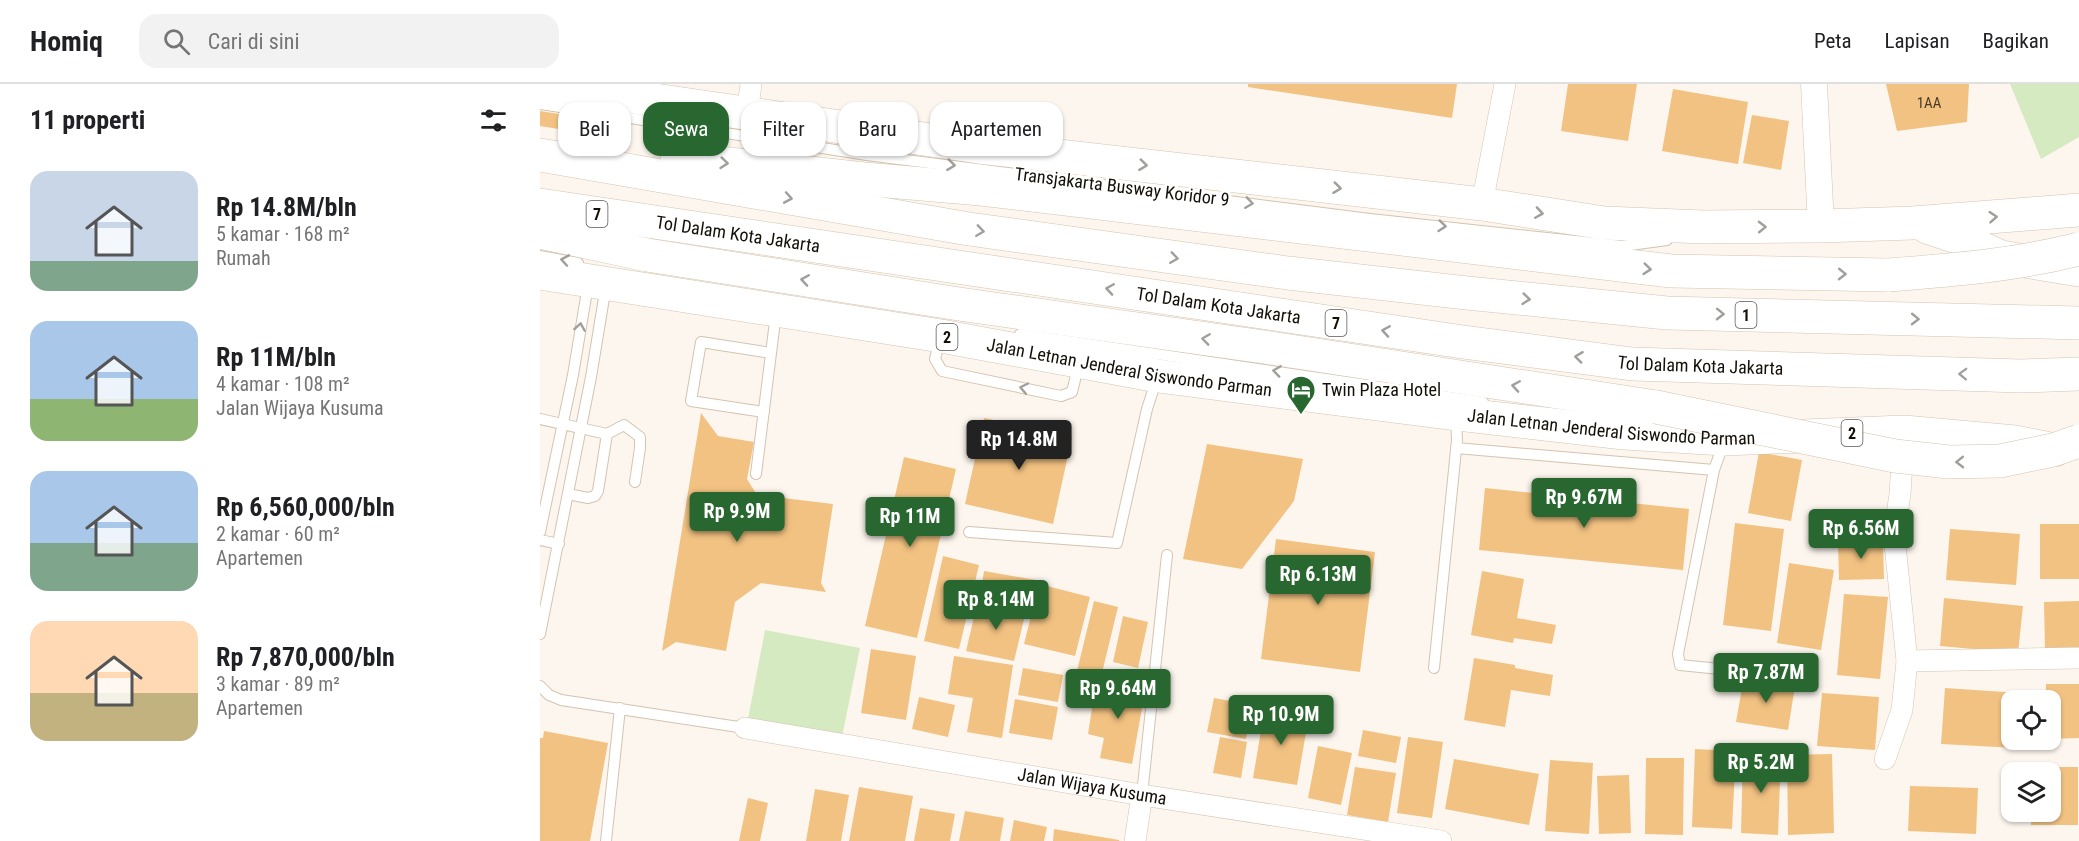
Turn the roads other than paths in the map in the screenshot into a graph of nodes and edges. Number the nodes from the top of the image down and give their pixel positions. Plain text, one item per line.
1 (544, 84) edge
2 (1505, 84) edge
3 (1814, 84) edge
4 (749, 99) edge
5 (540, 104) edge
6 (540, 149) edge
7 (540, 155) edge
8 (1482, 204) junction
9 (540, 205) edge
10 (2079, 210) edge
11 (1913, 223) junction
12 (1821, 226) junction
13 (1704, 227) junction
14 (540, 232) edge
15 (2079, 249) edge
16 (540, 256) edge
17 (2079, 270) edge
18 (540, 273) edge
19 (594, 276) junction
20 (777, 309) junction
21 (2079, 323) edge
22 (1007, 332) dead end
23 (771, 353) junction
24 (2079, 374) edge
25 (1158, 376) junction
26 (1499, 405) dead end
27 (1521, 410) dead end
28 (764, 412) junction
29 (1456, 414) junction
30 (540, 419) edge
31 (562, 425) junction
32 (580, 430) junction
33 (1904, 432) junction
34 (1623, 433) junction
35 (607, 434) junction
36 (1725, 439) junction
37 (2079, 441) edge
38 (1456, 448) junction
39 (2079, 452) edge
40 (1714, 470) junction
41 (756, 474) dead end
42 (635, 482) dead end
43 (568, 494) junction
44 (540, 532) edge
45 (969, 532) dead end
46 (540, 540) edge
47 (559, 544) junction
48 (1167, 555) dead end
49 (540, 634) edge
50 (2079, 658) edge
51 (1907, 661) junction
52 (1434, 668) dead end
53 (1780, 675) dead end
54 (540, 686) edge
55 (620, 708) junction
56 (745, 728) joint
57 (1885, 759) dead end
58 (1142, 795) junction
59 (606, 841) edge
60 (1135, 841) edge
61 (1442, 841) edge

1 - 4 highway
2 - 8 street
3 - 12 street
4 -> 8 highway
5 -> 13 lane, Transjakarta Busway Koridor 9
6 -> 15 highway, bridge
7 -> 21 highway, 1
8 -> 13 highway
24 -> 9 highway, Tol Dalam Kota Jakarta / 7
11 -> 10 highway
11 - 12 highway
11 - 17 highway
13 -> 12 highway
37 -> 14 highway, bridge
19 -> 16 lane
18 - 19 highway, Jalan Letnan Jenderal Siswondo Parman / 2
19 - 20 highway, Jalan Letnan Jenderal Siswondo Parman / 2
31 -> 19 lane
19 - 32 lane
20 - 23 lane
25 -> 20 highway, Jalan Letnan Jenderal Siswondo Parman / 2
26 -> 22 lane
23 - 28 lane
23 - 28 lane
25 - 29 highway, Jalan Letnan Jenderal Siswondo Parman / 2
25 - 45 lane
27 - 34 lane
28 - 41 lane
29 - 34 highway, Jalan Letnan Jenderal Siswondo Parman / 2
29 - 38 lane
30 - 31 lane
31 - 32 lane
31 - 44 lane
32 - 35 lane
32 - 43 lane
33 - 36 highway, Jalan Letnan Jenderal Siswondo Parman / 2
33 - 39 highway, Jalan Letnan Jenderal Siswondo Parman / 2
33 - 51 street
34 - 36 highway, Jalan Letnan Jenderal Siswondo Parman / 2
35 - 42 lane
35 - 43 lane
36 - 40 lane
38 - 40 lane
38 - 52 lane
40 - 53 lane
43 - 47 lane
46 - 47 lane
47 - 49 lane
48 - 58 lane
50 - 51 street
51 - 57 street
54 - 55 lane
55 - 56 lane
55 - 59 lane
56 - 58 street, Jalan Wijaya Kusuma
58 - 60 street
58 - 61 street, Jalan Wijaya Kusuma

